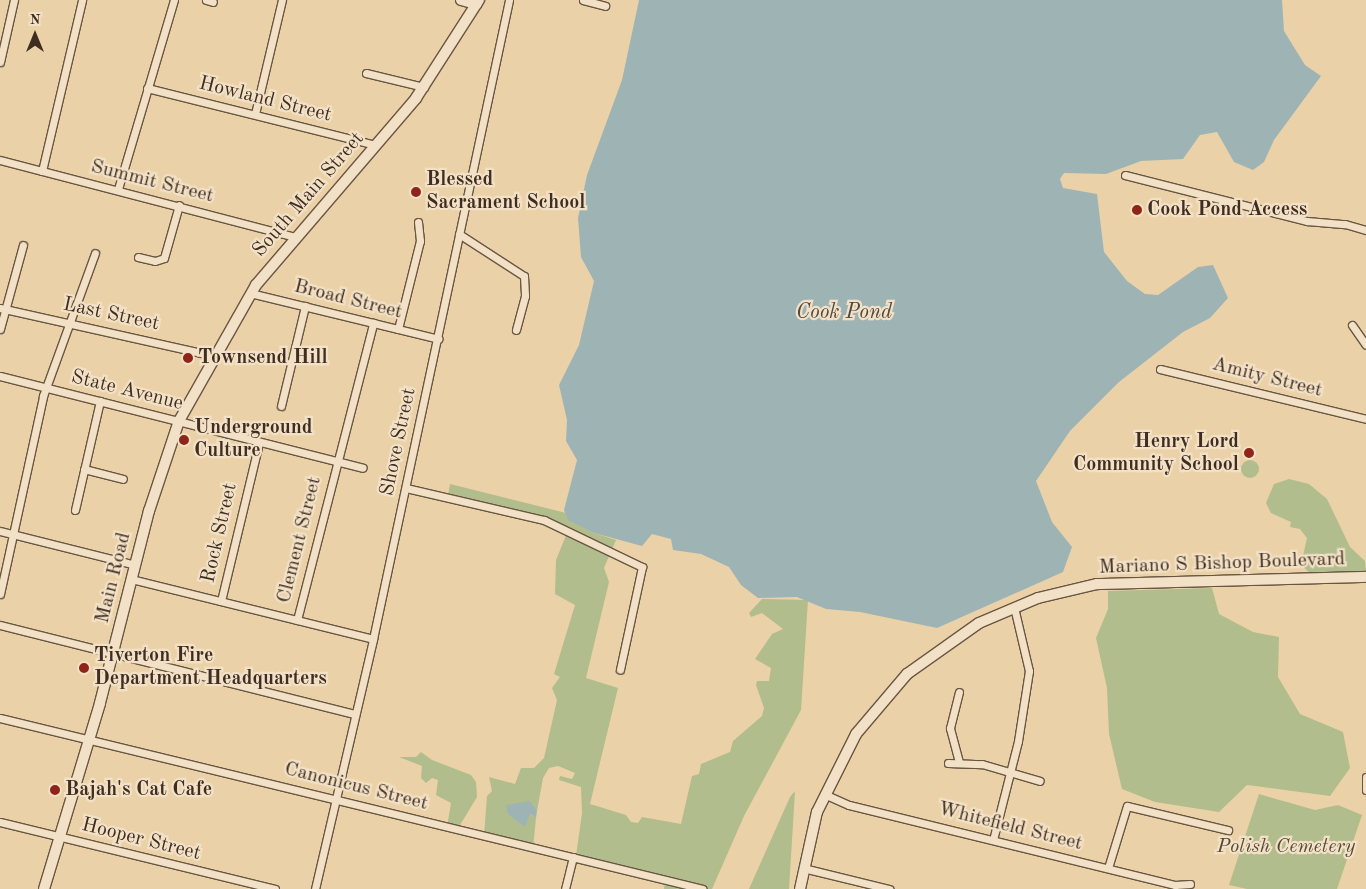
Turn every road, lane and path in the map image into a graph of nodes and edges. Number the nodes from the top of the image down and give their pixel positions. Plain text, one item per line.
1 (14, 0) edge
2 (82, 0) edge
3 (174, 0) edge
4 (282, 0) edge
5 (461, 0) edge
6 (509, 0) edge
7 (582, 0) edge
8 (478, 2) edge
9 (605, 6) dead end
10 (0, 61) edge
11 (366, 73) dead end
12 (424, 87) junction
13 (147, 88) junction
14 (255, 114) junction
15 (375, 145) junction
16 (0, 160) edge
17 (42, 171) junction
18 (1125, 175) dead end
19 (118, 190) junction
20 (179, 205) junction
21 (418, 222) dead end
22 (1366, 230) edge
23 (459, 234) junction
24 (296, 237) junction
25 (23, 245) dead end
26 (95, 253) dead end
27 (138, 257) dead end
28 (250, 293) junction
29 (305, 306) junction
30 (3, 308) edge
31 (70, 322) junction
32 (373, 323) junction
33 (1352, 325) dead end
34 (0, 329) edge
35 (398, 330) junction
36 (516, 330) dead end
37 (438, 339) junction
38 (1366, 345) edge
39 (215, 356) junction
40 (1160, 369) dead end
41 (0, 376) edge
42 (47, 388) junction
43 (100, 401) junction
44 (281, 406) dead end
45 (1366, 419) edge
46 (179, 421) junction
47 (259, 443) junction
48 (336, 461) junction
49 (363, 468) dead end
50 (84, 469) junction
51 (123, 479) dead end
52 (406, 488) junction
53 (74, 510) dead end
54 (0, 531) edge
55 (14, 534) junction
56 (135, 565) junction
57 (1366, 576) edge
58 (131, 579) junction
59 (0, 594) edge
60 (221, 601) junction
61 (1014, 607) junction
62 (296, 620) junction
63 (0, 625) edge
64 (373, 639) junction
65 (113, 653) junction
66 (620, 670) dead end
67 (959, 692) dead end
68 (355, 714) junction
69 (0, 718) edge
70 (89, 739) junction
71 (959, 762) junction
72 (948, 763) dead end
73 (1010, 772) junction
74 (1366, 777) edge
75 (1040, 781) dead end
76 (1366, 790) edge
77 (824, 794) junction
78 (335, 799) junction
79 (0, 822) edge
80 (1228, 830) dead end
81 (60, 836) junction
82 (994, 840) junction
83 (573, 857) junction
84 (803, 868) junction
85 (1108, 868) junction
86 (1190, 884) dead end
87 (44, 889) edge
88 (275, 889) edge
89 (314, 889) edge
90 (565, 889) edge
91 (703, 889) edge
92 (800, 889) edge
93 (889, 889) edge

1 - 10 street
2 - 17 street
3 - 13 street
4 - 14 street
5 - 8 main road
6 - 23 street, Shove Street
7 - 9 street
8 - 12 main road, South Main Street
11 - 12 street
12 - 15 main road, South Main Street
13 - 14 street, Howland Street
13 - 19 street
14 - 15 street, Howland Street
15 - 24 main road, South Main Street
16 - 17 street, Summit Street
17 - 19 street, Summit Street
18 - 22 street
19 - 20 street, Summit Street
20 - 24 street, Summit Street
20 - 27 street
21 - 35 street
23 - 36 street
23 - 37 street, Shove Street
24 - 28 main road, South Main Street
25 - 30 street
26 - 31 street
28 - 29 street, Broad Street
28 - 39 main road, South Main Street
29 - 32 street, Broad Street
29 - 44 street
30 - 31 street, Last Street
30 - 34 street
31 - 39 street, Last Street
31 - 42 street
32 - 35 street, Broad Street
32 - 48 street, Clement Street
33 - 38 street
35 - 37 street, Broad Street
37 - 52 street, Shove Street
39 - 46 main road, South Main Street
40 - 45 street, Amity Street
41 - 42 street, State Avenue
42 - 43 street, State Avenue
42 - 55 street
43 - 46 street, State Avenue
43 - 50 street
46 - 47 street, State Avenue
46 - 56 main road, Main Road
47 - 48 street, State Avenue
47 - 60 street, Rock Street
48 - 49 street, State Avenue
48 - 62 street, Clement Street
50 - 51 street
50 - 53 street
52 - 64 street, Shove Street
52 - 66 street
54 - 55 street
55 - 56 street
55 - 59 street
56 - 58 main road, Main Road
57 - 61 main road, Mariano S Bishop Boulevard
58 - 60 street
58 - 65 main road, Main Road
60 - 62 street
61 - 73 street
61 - 77 main road, Mariano S Bishop Boulevard
62 - 64 street
63 - 65 street
64 - 68 street, Shove Street
65 - 68 street
65 - 70 main road, Main Road
67 - 71 street
68 - 78 street, Shove Street
69 - 70 street, Canonicus Street
70 - 78 street, Canonicus Street
70 - 81 main road, Main Road
71 - 72 street
71 - 73 street
73 - 75 street
73 - 82 street
74 - 76 street
77 - 82 street, Whitefield Street
77 - 84 main road, Mariano S Bishop Boulevard
78 - 83 street, Canonicus Street
78 - 89 street, Shove Street
79 - 81 street, Hooper Street
80 - 85 street
81 - 87 main road, Main Road
81 - 88 street, Hooper Street
82 - 85 street, Whitefield Street
83 - 90 street
83 - 91 street, Canonicus Street
84 - 92 main road, Mariano S Bishop Boulevard
84 - 93 street
85 - 86 street, Whitefield Street

